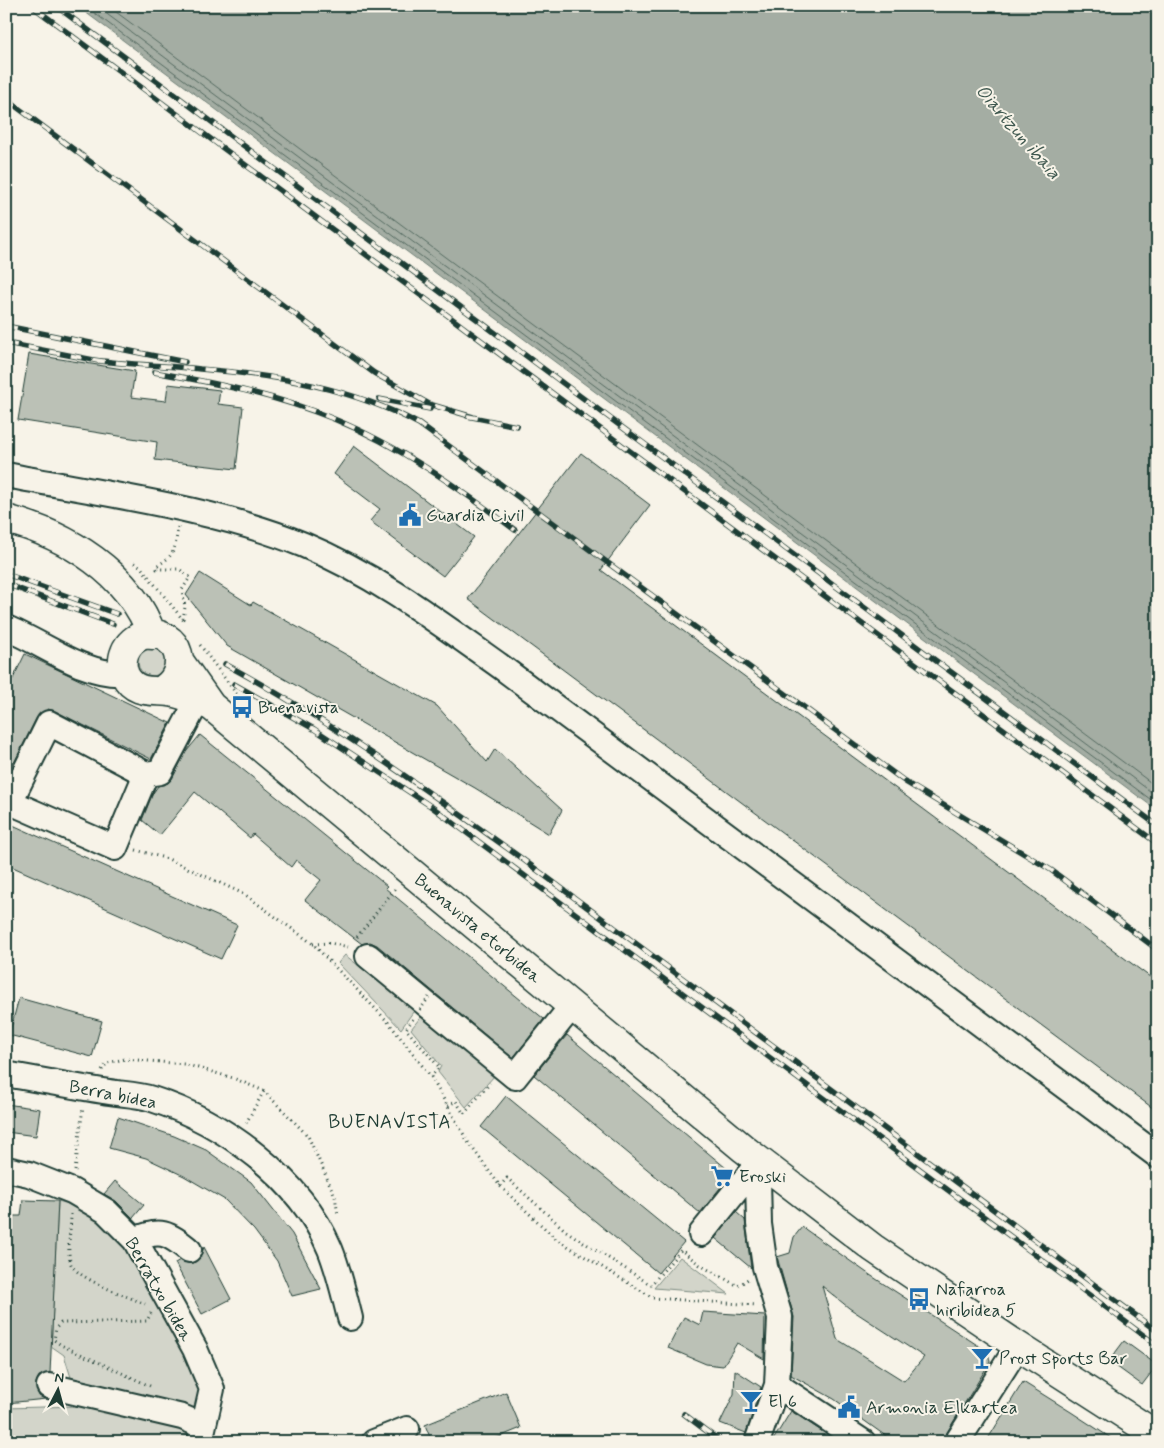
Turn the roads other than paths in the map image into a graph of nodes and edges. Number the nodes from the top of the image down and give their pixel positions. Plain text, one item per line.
1 (6, 475) edge
2 (6, 519) edge
3 (6, 628) edge
4 (152, 635) junction
5 (180, 662) junction
6 (124, 673) junction
7 (160, 691) junction
8 (205, 703) junction
9 (146, 774) junction
10 (368, 956) dead end
11 (572, 1006) junction
12 (6, 1074) edge
13 (1158, 1156) edge
14 (750, 1158) junction
15 (6, 1169) edge
16 (701, 1234) dead end
17 (135, 1240) junction
18 (189, 1250) dead end
19 (350, 1318) dead end
20 (1018, 1346) junction
21 (777, 1385) junction
22 (49, 1386) dead end
23 (407, 1430) dead end
24 (201, 1434) edge
25 (1158, 1436) edge
26 (374, 1442) edge
27 (757, 1442) edge
28 (863, 1442) edge
29 (956, 1442) edge

1 - 13 street
2 - 4 main road
3 - 6 street
4 - 5 main road, Buenavista etorbidea
4 - 6 main road
5 - 7 main road
5 - 8 main road, Buenavista etorbidea
6 - 7 main road, Buenavista etorbidea
7 - 8 main road, Buenavista etorbidea
8 - 9 street
8 - 11 main road, Buenavista etorbidea
9 - 9 street
10 - 11 street
11 - 14 main road, Buenavista etorbidea
12 - 19 street, Berra bidea
14 - 16 street
14 - 20 main road, Buenavista etorbidea
14 - 21 street
15 - 17 street, Berratxo bidea
17 - 18 street
17 - 24 street, Berratxo bidea
20 - 25 main road, Buenavista etorbidea
20 - 29 street
21 - 27 street
21 - 28 street
22 - 24 street
23 - 26 street

